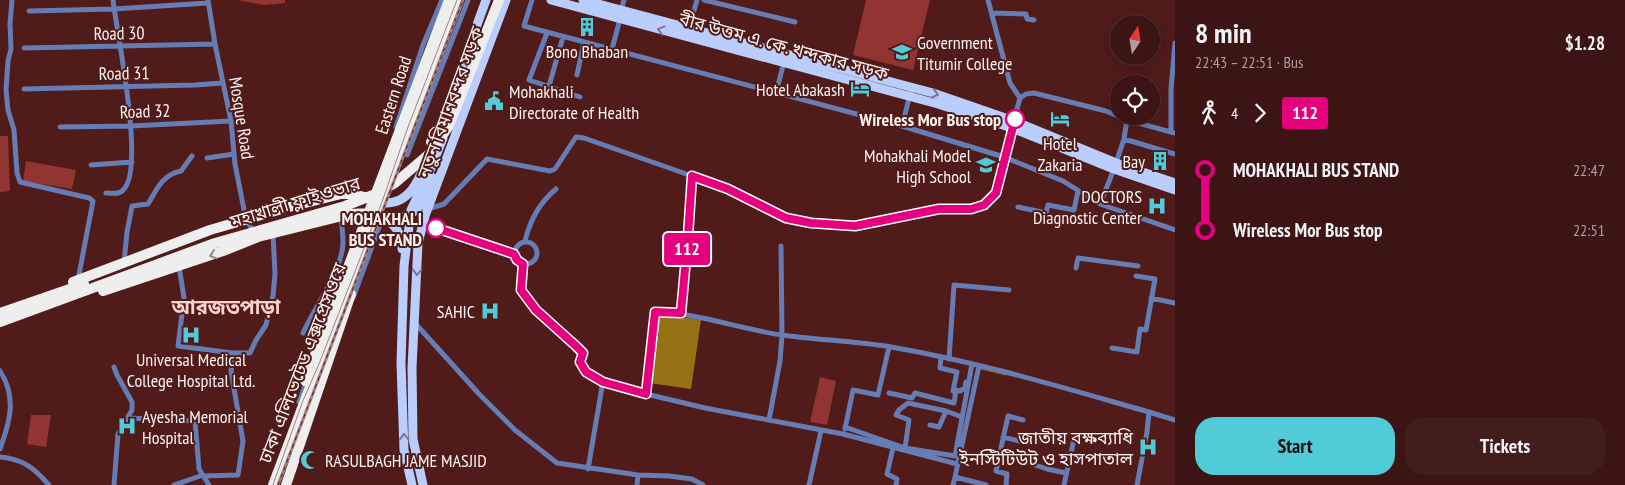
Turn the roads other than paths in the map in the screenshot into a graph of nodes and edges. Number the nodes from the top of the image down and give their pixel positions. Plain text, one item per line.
1 (12, 0) edge
2 (113, 0) edge
3 (442, 0) edge
4 (449, 0) edge
5 (456, 0) edge
6 (468, 0) edge
7 (486, 0) edge
8 (492, 0) edge
9 (499, 0) edge
10 (506, 0) edge
11 (532, 0) edge
12 (551, 0) edge
13 (583, 0) edge
14 (624, 0) edge
15 (697, 0) edge
16 (704, 0) edge
17 (988, 0) edge
18 (208, 1) edge
19 (114, 9) junction
20 (28, 11) dead end
21 (992, 13) junction
22 (620, 15) junction
23 (1034, 20) dead end
24 (795, 22) dead end
25 (689, 29) junction
26 (547, 33) junction
27 (563, 37) junction
28 (584, 42) junction
29 (1175, 43) edge
30 (215, 44) junction
31 (120, 47) junction
32 (24, 48) dead end
33 (612, 49) junction
34 (784, 62) junction
35 (1174, 63) edge
36 (0, 72) edge
37 (7, 73) junction
38 (577, 75) dead end
39 (458, 77) junction
40 (223, 82) junction
41 (549, 86) junction
42 (126, 87) junction
43 (24, 89) dead end
44 (911, 92) junction
45 (776, 93) junction
46 (580, 97) dead end
47 (1020, 98) junction
48 (1110, 113) edge
49 (231, 121) junction
50 (459, 124) junction
51 (1013, 124) junction
52 (1126, 125) edge
53 (1146, 125) edge
54 (131, 126) junction
55 (902, 126) junction
56 (60, 127) dead end
57 (1173, 132) edge
58 (1124, 139) junction
59 (234, 154) junction
60 (1175, 154) edge
61 (407, 155) dead end
62 (192, 156) dead end
63 (1004, 157) junction
64 (208, 158) dead end
65 (132, 162) junction
66 (91, 165) dead end
67 (1115, 166) junction
68 (692, 176) junction
69 (1175, 183) edge
70 (556, 189) dead end
71 (1175, 190) edge
72 (1078, 191) junction
73 (106, 193) dead end
74 (381, 202) junction
75 (1100, 204) junction
76 (1018, 207) dead end
77 (410, 214) junction
78 (380, 215) junction
79 (341, 216) junction
80 (425, 216) junction
81 (246, 220) junction
82 (1175, 230) edge
83 (274, 233) junction
84 (258, 237) junction
85 (525, 241) junction
86 (781, 246) dead end
87 (514, 254) junction
88 (124, 263) junction
89 (357, 263) junction
90 (523, 264) junction
91 (179, 266) junction
92 (404, 266) junction
93 (1138, 266) dead end
94 (1076, 268) dead end
95 (1136, 276) dead end
96 (78, 280) junction
97 (1009, 290) dead end
98 (1151, 298) junction
99 (1175, 303) edge
100 (0, 312) edge
101 (681, 313) junction
102 (414, 322) junction
103 (0, 323) edge
104 (304, 333) dead end
105 (782, 335) junction
106 (889, 347) junction
107 (1112, 348) dead end
108 (233, 353) junction
109 (941, 357) junction
110 (949, 359) junction
111 (972, 364) junction
112 (979, 366) junction
113 (114, 367) dead end
114 (0, 371) edge
115 (966, 381) dead end
116 (603, 382) junction
117 (956, 391) junction
118 (889, 393) dead end
119 (646, 394) junction
120 (946, 411) junction
121 (1149, 412) junction
122 (962, 417) junction
123 (128, 418) junction
124 (769, 420) junction
125 (1023, 420) dead end
126 (1175, 420) edge
127 (930, 425) dead end
128 (845, 427) junction
129 (821, 431) junction
130 (843, 434) junction
131 (1003, 437) junction
132 (1074, 440) dead end
133 (1027, 443) dead end
134 (893, 448) junction
135 (905, 448) junction
136 (0, 449) edge
137 (1000, 453) junction
138 (0, 457) edge
139 (957, 464) junction
140 (588, 468) junction
141 (1066, 473) junction
142 (203, 475) junction
143 (638, 475) junction
144 (955, 477) junction
145 (49, 485) edge
146 (114, 485) edge
147 (174, 485) edge
148 (209, 485) edge
149 (268, 485) edge
150 (273, 485) edge
151 (286, 485) edge
152 (412, 485) edge
153 (423, 485) edge
154 (637, 485) edge
155 (703, 485) edge
156 (809, 485) edge
157 (896, 485) edge
158 (953, 485) edge
159 (987, 485) edge
160 (1006, 485) edge
161 (1064, 485) edge
162 (1137, 485) edge

1 - 37 street
2 - 19 street
3 - 74 street, Eastern Road
4 - 149 highway, ঢাকা এলিভেটেড এক্সপ্রেসওয়ে
5 - 89 highway, ঢাকা এলিভেটেড এক্সপ্রেসওয়ে
6 - 61 street
7 - 39 main road
8 - 100 highway, মহাখালী ফ্লাইওভার
9 - 103 highway, মহাখালী ফ্লাইওভার
10 - 50 main road, নতুন বিমানবন্দর সড়ক
11 - 26 street
12 - 22 main road, বীর উত্তম এ. কে. খন্দকার সড়ক
13 - 22 main road, বীর উত্তম এ. কে. খন্দকার সড়ক
14 - 22 street
15 - 25 street
16 - 24 street
17 - 21 street
18 - 19 street
18 - 30 street, Mosque Road
19 - 20 street
19 - 31 street
21 - 23 street
21 - 47 street
22 - 25 main road, বীর উত্তম এ. কে. খন্দকার সড়ক
22 - 33 street
34 -> 22 main road, বীর উত্তম এ. কে. খন্দকার সড়ক
25 - 44 main road, বীর উত্তম এ. কে. খন্দকার সড়ক
26 - 27 street
26 - 41 street
27 - 28 street
27 - 41 street
28 - 33 street
28 - 38 street
29 - 35 street
30 - 31 street, Road 30
30 - 40 street, Mosque Road
31 - 32 street, Road 30
31 - 42 street
33 - 45 street
34 - 44 main road, বীর উত্তম এ. কে. খন্দকার সড়ক
34 - 45 street
35 - 57 street
36 - 37 street
37 - 96 street
39 - 74 main road
39 - 77 main road
40 - 42 street, Road 31
40 - 49 street, Mosque Road
41 - 46 street
42 - 43 street, Road 31
42 - 54 street
44 - 51 main road, বীর উত্তম এ. কে. খন্দকার সড়ক
44 - 55 street
45 - 55 street
47 - 48 street
47 - 51 street
49 - 54 street, Road 32
49 - 59 street, Mosque Road
50 - 77 main road
50 - 80 main road, নতুন বিমানবন্দর সড়ক
51 - 63 street
51 - 67 main road, বীর উত্তম এ. কে. খন্দকার সড়ক
52 - 58 street
53 - 57 street
54 - 56 street, Road 32
54 - 65 street
55 - 63 street
58 - 60 street
58 - 67 street
59 - 64 street
59 - 81 street, Mosque Road
62 - 88 street
63 - 68 street
63 - 72 street
65 - 66 street
65 - 73 street
67 - 69 main road, বীর উত্তম এ. কে. খন্দকার সড়ক
67 - 71 main road, বীর উত্তম এ. কে. খন্দকার সড়ক
67 - 75 street
68 - 80 street
68 - 101 street
70 - 85 street
72 - 75 street
72 - 76 street
74 - 81 highway
75 - 82 street
77 - 78 main road
77 - 92 main road
78 - 79 highway
78 - 92 main road
78 - 149 street
78 - 151 street
79 - 83 highway
79 - 104 street
80 - 87 street
80 -> 102 main road, নতুন বিমানবন্দর সড়ক
81 - 84 street, Mosque Road
81 - 88 highway
83 - 84 highway
83 - 108 street
84 -> 91 highway
85 - 87 street
85 - 90 street
86 - 105 street
87 - 90 street
88 - 96 highway
89 - 150 highway, ঢাকা এলিভেটেড এক্সপ্রেসওয়ে
89 - 151 highway
90 - 116 street
91 - 103 highway
91 - 108 street
152 -> 92 main road
93 - 94 street
95 - 98 street
96 - 100 highway
97 - 110 street
98 - 99 street
98 - 107 street
101 - 105 street
101 - 119 street
102 - 140 street
102 - 153 main road, নতুন বিমানবন্দর সড়ক
105 - 106 street
105 - 124 street
106 - 109 street
106 - 128 street
108 - 142 street
109 - 110 street
109 - 117 street
110 - 111 street
111 - 112 street
111 - 122 street
112 - 121 street
112 - 139 street
113 - 123 street
114 - 136 street
115 - 117 street
116 - 119 street
116 - 140 street
117 - 118 street
119 - 124 street
120 - 122 street
120 - 127 street
120 - 135 street
121 - 126 street
121 - 162 street
122 - 135 street
123 - 142 street
123 - 146 street
124 - 129 street
125 - 131 street
128 - 130 street
128 - 135 street
129 - 130 street
129 - 156 street
130 - 134 street
131 - 133 street
131 - 137 street
132 - 141 street
134 - 139 street
134 - 157 street
137 - 141 street
137 - 160 street
138 - 145 street
139 - 144 street
140 - 143 street
141 - 161 street
142 - 147 street
142 - 148 street
143 - 154 street
143 - 155 street
144 - 158 street
144 - 159 street

